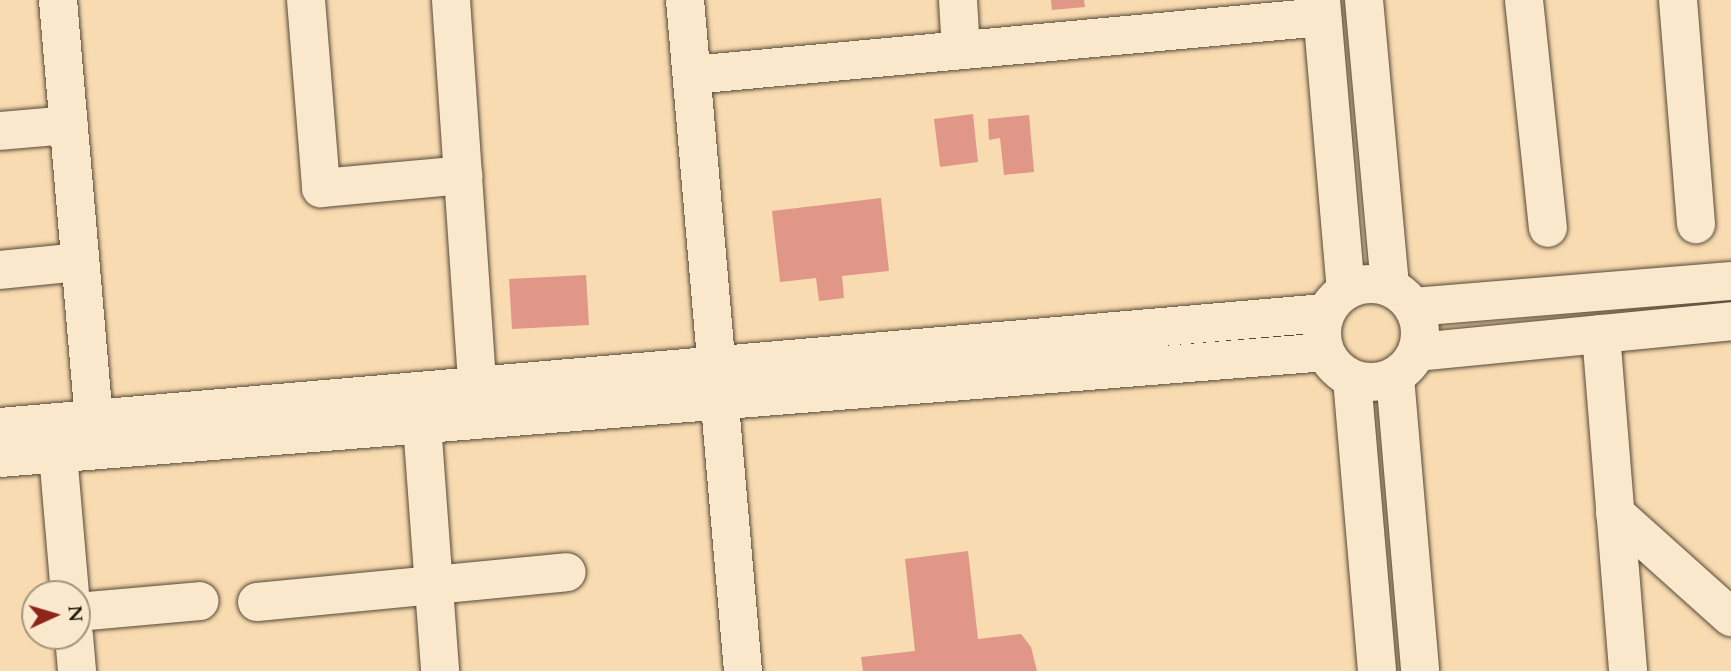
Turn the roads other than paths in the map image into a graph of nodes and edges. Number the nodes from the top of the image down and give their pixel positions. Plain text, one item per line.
1 (58, 0) edge
2 (306, 0) edge
3 (451, 0) edge
4 (685, 0) edge
5 (958, 0) edge
6 (1364, 0) edge
7 (1524, 0) edge
8 (1678, 0) edge
9 (1321, 8) edge
10 (961, 50) junction
11 (692, 75) junction
12 (69, 125) junction
13 (0, 131) edge
14 (463, 175) junction
15 (1696, 224) dead end
16 (1548, 228) dead end
17 (80, 262) junction
18 (0, 270) edge
19 (1731, 281) edge
20 (1402, 297) junction
21 (1336, 301) junction
22 (1731, 321) edge
23 (1601, 334) junction
24 (1325, 352) junction
25 (1406, 365) junction
26 (1352, 379) junction
27 (717, 383) junction
28 (477, 386) junction
29 (93, 419) junction
30 (422, 424) junction
31 (0, 427) edge
32 (58, 454) junction
33 (0, 458) edge
34 (1615, 513) junction
35 (567, 572) dead end
36 (69, 580) edge
37 (433, 585) junction
38 (200, 601) dead end
39 (257, 601) dead end
40 (91, 611) edge
41 (1731, 617) edge
42 (75, 650) edge
43 (76, 671) edge
44 (440, 671) edge
45 (743, 671) edge
46 (1377, 671) edge
47 (1420, 671) edge
48 (1628, 671) edge

1 - 12 street
2 - 14 street
3 - 14 street
4 - 11 street
5 - 10 street
6 - 20 street
7 - 16 street
8 - 15 street
9 - 10 street
9 - 21 street
10 - 11 street
11 - 27 street
12 - 13 street
12 - 17 street
14 - 28 street
17 - 18 street
17 - 29 street
19 - 20 street
20 - 21 street
20 - 25 street
21 - 24 street
21 - 27 street
22 - 23 street
23 - 25 street
23 - 34 street
24 - 26 street
24 - 27 street
25 - 26 street
25 - 47 street
26 - 46 street
27 - 28 street
27 - 30 street
27 - 45 street
28 - 29 street
29 - 31 street
30 - 32 street
30 - 37 street
32 - 33 street
32 - 36 street
34 - 41 street
34 - 48 street
35 - 37 street
37 - 39 street
37 - 44 street
38 - 40 street
42 - 43 street

